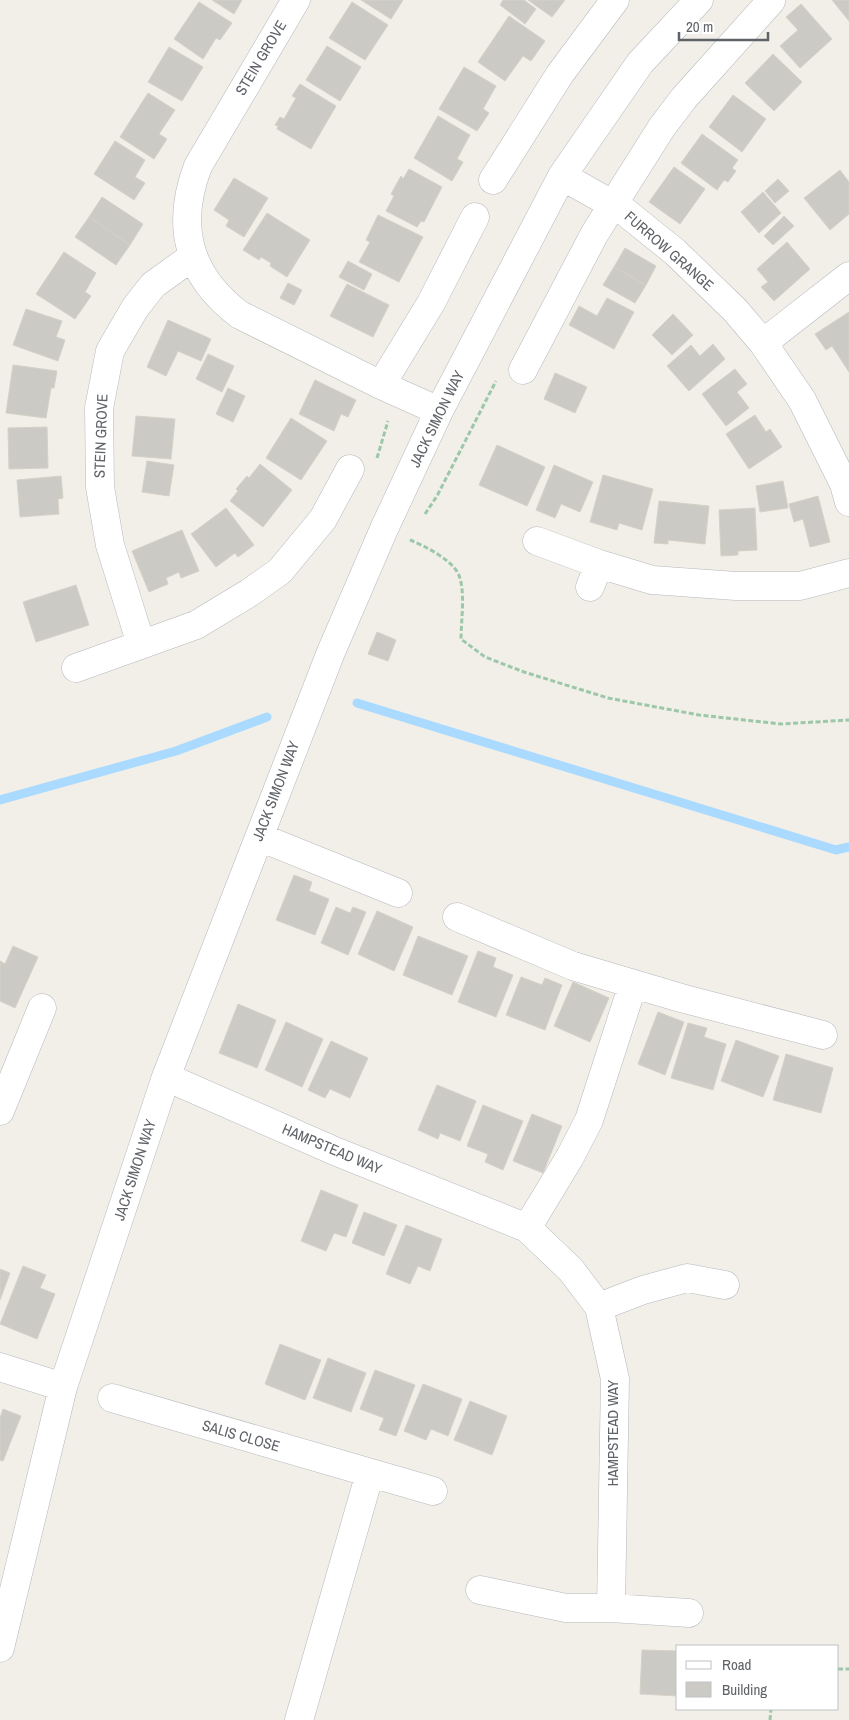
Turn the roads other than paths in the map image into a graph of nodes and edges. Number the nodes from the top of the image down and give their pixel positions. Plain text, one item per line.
1 (296, 0) edge
2 (615, 0) edge
3 (699, 0) edge
4 (772, 1) edge
5 (562, 176) junction
6 (494, 180) dead end
7 (614, 205) junction
8 (475, 217) dead end
9 (192, 257) junction
10 (849, 276) edge
11 (763, 343) junction
12 (522, 370) dead end
13 (381, 385) junction
14 (439, 411) junction
15 (350, 469) dead end
16 (849, 502) edge
17 (537, 541) dead end
18 (849, 572) edge
19 (141, 644) junction
20 (76, 668) dead end
21 (259, 837) junction
22 (398, 893) dead end
23 (457, 917) dead end
24 (633, 984) junction
25 (42, 1008) dead end
26 (823, 1035) dead end
27 (10, 1053) edge
28 (166, 1076) junction
29 (0, 1110) edge
30 (527, 1228) junction
31 (726, 1285) dead end
32 (599, 1307) junction
33 (0, 1367) edge
34 (63, 1386) junction
35 (112, 1398) dead end
36 (370, 1473) junction
37 (433, 1491) dead end
38 (480, 1590) dead end
39 (611, 1608) junction
40 (689, 1613) dead end
41 (0, 1648) edge
42 (299, 1720) edge

1 - 9 street, STEIN GROVE
2 - 6 street
3 - 5 street, JACK SIMON WAY
4 - 7 street
5 - 7 street, FURROW GRANGE
5 - 14 street, JACK SIMON WAY
7 - 11 street, FURROW GRANGE
7 - 12 street
8 - 13 street
9 - 13 street, STEIN GROVE
9 - 19 street, STEIN GROVE
10 - 11 street
11 - 16 street, FURROW GRANGE
13 - 14 street, STEIN GROVE
14 - 21 street, JACK SIMON WAY
15 - 19 street
17 - 18 street
19 - 20 street
21 - 22 street
21 - 28 street, JACK SIMON WAY
23 - 24 street
24 - 26 street
24 - 30 street
25 - 27 street
27 - 29 street
28 - 30 street, HAMPSTEAD WAY
28 - 34 street, JACK SIMON WAY
30 - 32 street, HAMPSTEAD WAY
31 - 32 street
32 - 39 street, HAMPSTEAD WAY
33 - 34 street
34 - 41 street, JACK SIMON WAY
35 - 36 street, SALIS CLOSE
36 - 37 street, SALIS CLOSE
36 - 42 street
38 - 39 street
39 - 40 street

